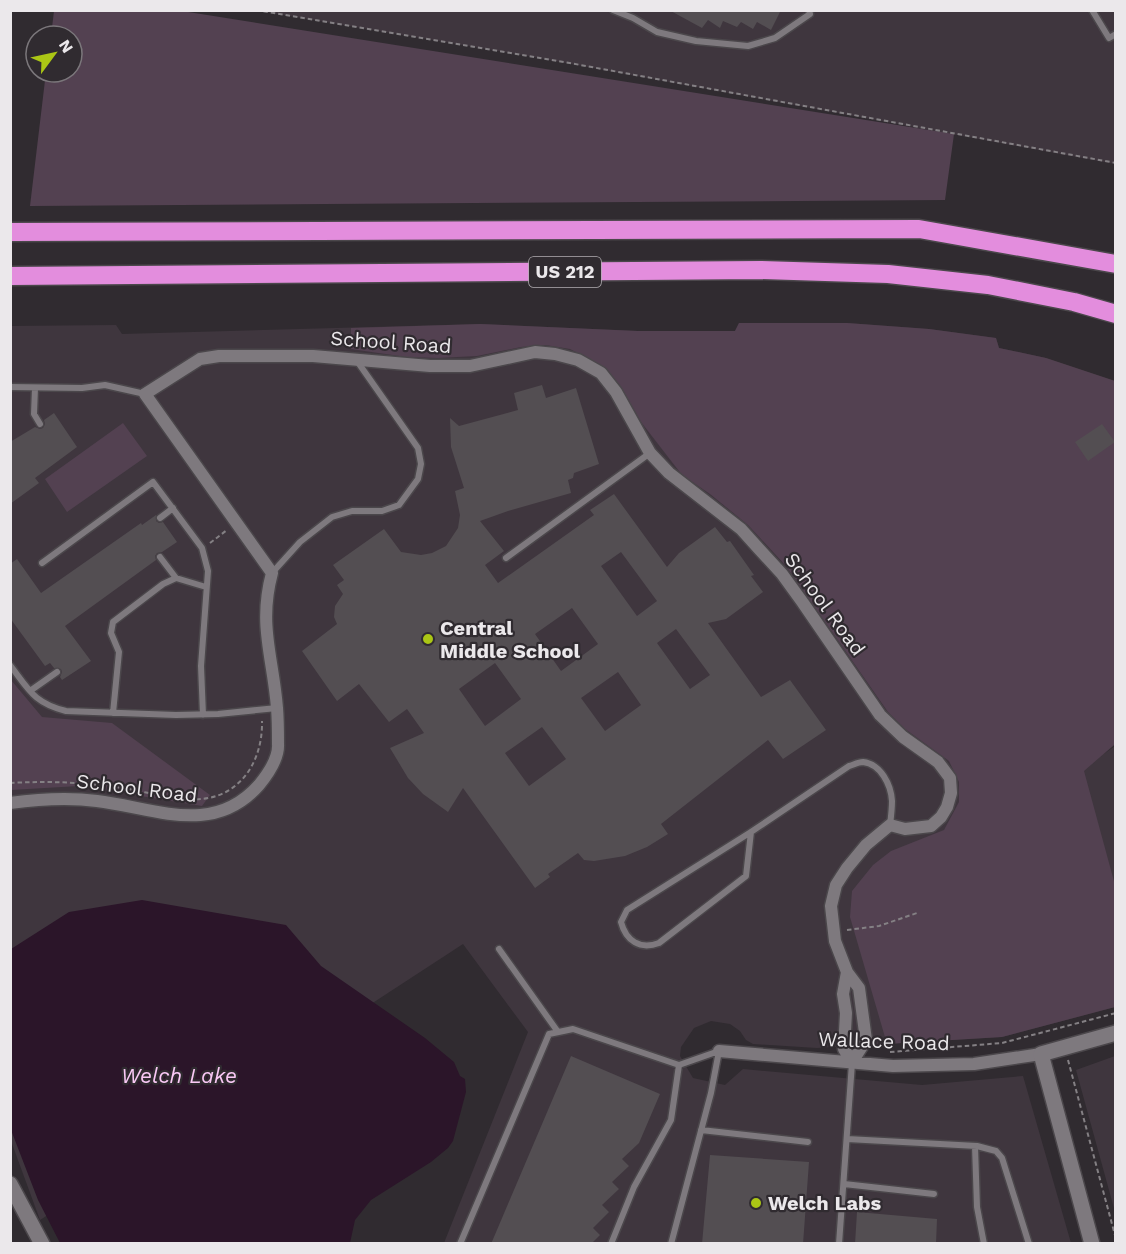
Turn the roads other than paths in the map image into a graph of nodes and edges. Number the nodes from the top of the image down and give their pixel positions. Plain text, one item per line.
1 (613, 10) edge
2 (634, 10) edge
3 (809, 10) edge
4 (1092, 10) edge
5 (633, 18) junction
6 (1116, 34) edge
7 (10, 232) edge
8 (1116, 264) edge
9 (10, 276) edge
10 (1116, 314) edge
11 (356, 358) junction
12 (10, 387) edge
13 (35, 388) junction
14 (145, 394) junction
15 (40, 424) dead end
16 (650, 453) junction
17 (173, 508) junction
18 (160, 518) dead end
19 (160, 557) dead end
20 (506, 558) dead end
21 (42, 563) dead end
22 (272, 573) junction
23 (176, 578) junction
24 (206, 587) junction
25 (10, 665) edge
26 (57, 672) dead end
27 (30, 691) junction
28 (277, 708) junction
29 (113, 712) junction
30 (203, 715) junction
31 (10, 803) edge
32 (890, 825) junction
33 (752, 832) junction
34 (499, 949) dead end
35 (847, 972) junction
36 (558, 1032) junction
37 (1116, 1033) edge
38 (719, 1051) junction
39 (1041, 1054) junction
40 (852, 1062) junction
41 (679, 1065) junction
42 (700, 1130) junction
43 (847, 1139) junction
44 (807, 1142) dead end
45 (975, 1146) junction
46 (10, 1184) edge
47 (843, 1184) junction
48 (934, 1194) dead end
49 (42, 1244) edge
50 (460, 1244) edge
51 (611, 1244) edge
52 (670, 1244) edge
53 (839, 1244) edge
54 (984, 1244) edge
55 (1029, 1244) edge
56 (1092, 1244) edge

1 - 5 lane
2 - 5 lane
3 - 5 lane
4 - 6 lane
7 - 8 highway, US 212
9 - 10 highway, US 212
11 - 14 street, School Road
11 - 16 street, School Road
11 - 22 lane
12 - 13 lane
13 - 14 lane
13 - 15 lane
14 - 22 street
16 - 20 lane
16 - 32 street, School Road
17 - 18 lane
17 - 21 lane
17 - 24 lane
19 - 23 lane
22 - 28 street, School Road
23 - 24 lane
23 - 29 lane
24 - 30 lane
25 - 27 lane
26 - 27 lane
27 - 29 lane
28 - 30 lane
28 - 31 street, School Road
29 - 30 lane
32 - 33 lane
32 - 35 street
33 - 33 lane
34 - 36 lane
35 - 40 street
35 - 40 street
36 - 41 lane
36 - 50 lane
37 - 39 street, Wallace Road
38 - 40 street, Wallace Road
38 - 41 lane
38 - 42 lane
39 - 40 street, Wallace Road
39 - 56 street
40 - 43 lane
41 - 51 lane
42 - 44 lane
42 - 52 lane
43 - 45 lane
43 - 47 lane
45 - 54 lane
45 - 55 lane
46 - 49 street
47 - 48 lane
47 - 53 lane

